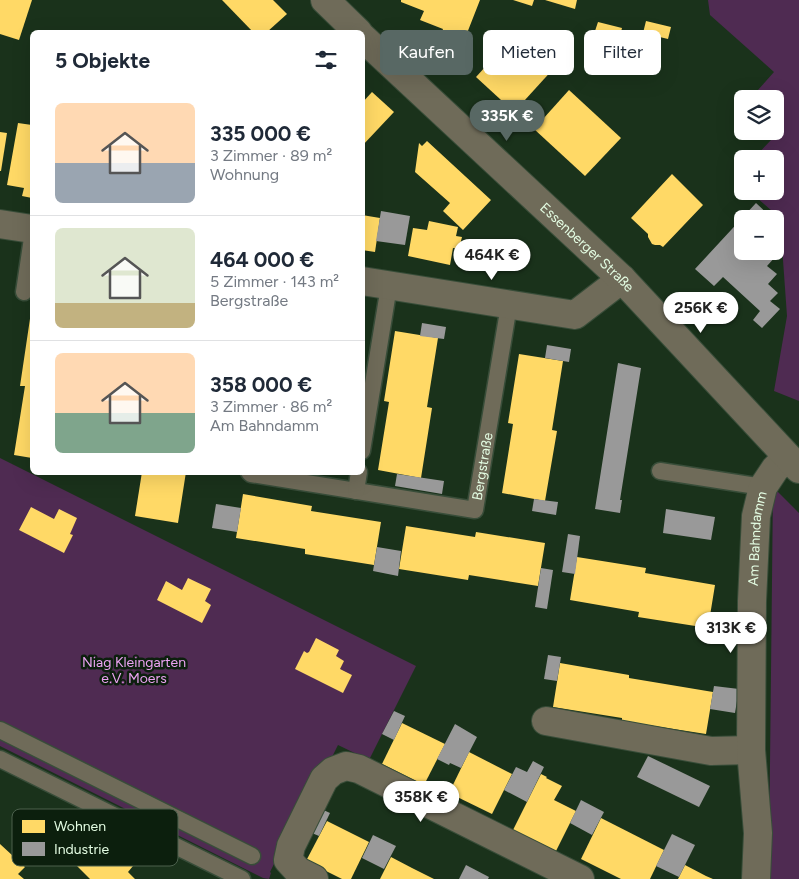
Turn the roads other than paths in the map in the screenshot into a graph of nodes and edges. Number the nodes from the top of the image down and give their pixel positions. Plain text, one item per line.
1 (325, 0) edge
2 (356, 30) edge
3 (365, 40) edge
4 (0, 224) edge
5 (30, 229) edge
6 (30, 252) edge
7 (622, 279) junction
8 (376, 284) edge
9 (24, 292) dead end
10 (509, 305) junction
11 (365, 416) edge
12 (793, 463) edge
13 (660, 471) dead end
14 (258, 475) edge
15 (359, 475) edge
16 (763, 487) junction
17 (356, 491) junction
18 (546, 721) dead end
19 (0, 730) edge
20 (752, 750) junction
21 (0, 759) edge
22 (101, 809) edge
23 (158, 809) edge
24 (178, 819) edge
25 (178, 847) edge
26 (252, 856) dead end
27 (242, 879) edge
28 (314, 879) edge
29 (580, 879) edge
30 (756, 879) edge

1 - 2 street
3 - 7 street, Essenberger Straße
4 - 5 street
6 - 9 lane
7 - 10 street
7 - 12 street, Essenberger Straße
8 - 10 street
8 - 11 lane
10 - 17 lane, Bergstraße
12 - 16 street, Am Bahndamm
13 - 16 lane
14 - 17 lane, Bergstraße
15 - 17 lane
16 - 20 street, Am Bahndamm
18 - 20 street
19 - 23 lane
20 - 30 street, Am Bahndamm
21 - 22 lane
24 - 26 lane
25 - 27 lane
28 - 29 street

